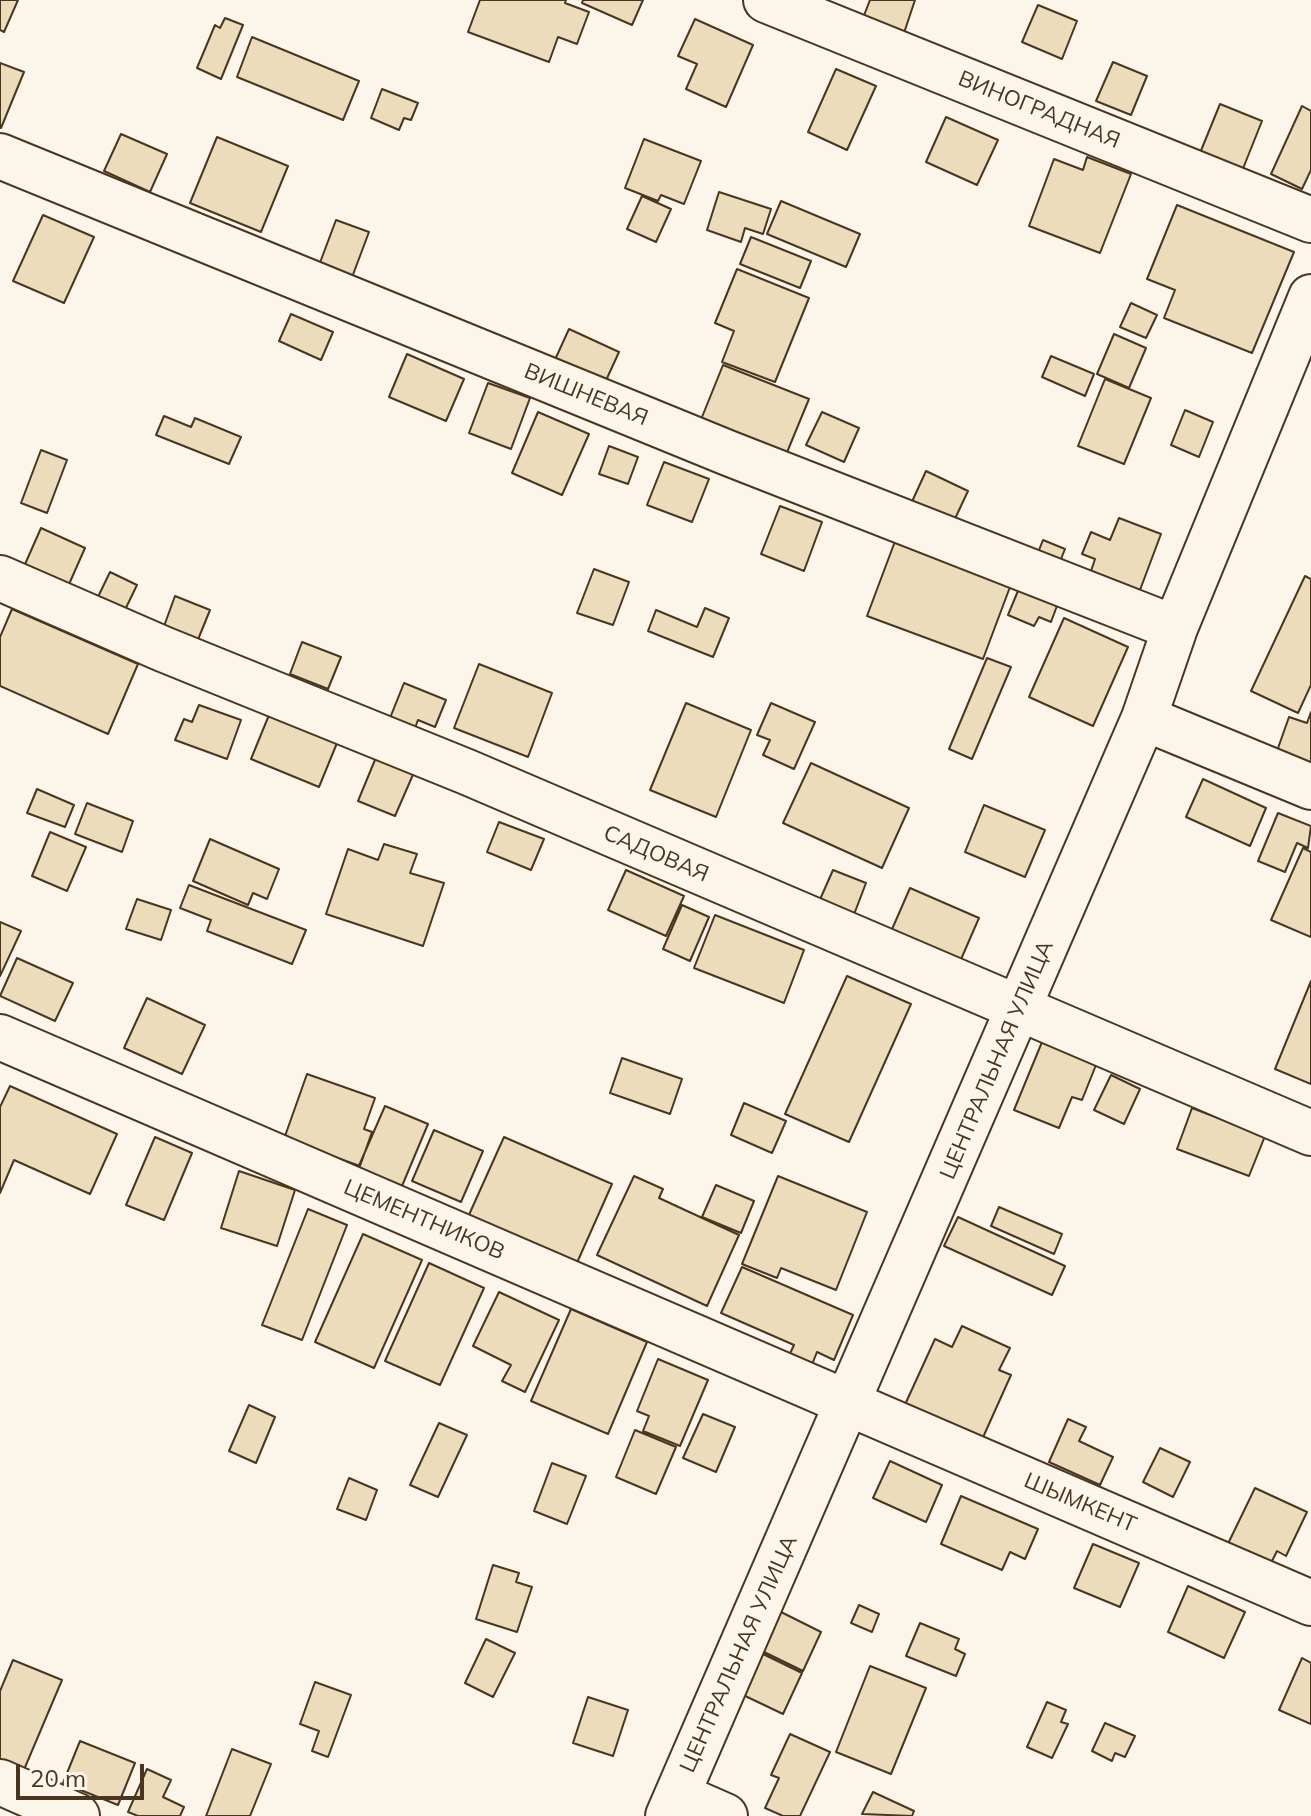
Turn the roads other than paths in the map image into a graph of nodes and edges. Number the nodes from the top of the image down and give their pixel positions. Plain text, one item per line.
1 (766, 0) edge
2 (0, 156) edge
3 (1311, 220) edge
4 (1308, 315) edge
5 (0, 578) edge
6 (1175, 628) junction
7 (1144, 718) junction
8 (1311, 787) edge
9 (1019, 1010) junction
10 (0, 1037) edge
11 (1311, 1133) edge
12 (849, 1404) junction
13 (1311, 1603) edge
14 (0, 1782) edge
15 (672, 1806) edge
16 (77, 1816) edge
17 (725, 1816) edge

1 - 3 street, ВИНОГРАДНАЯ
2 - 6 street, ВИШНЕВАЯ
4 - 6 street, ЦЕНТРАЛЬНАЯ УЛИЦА
5 - 9 street, САДОВАЯ
6 - 7 street, ЦЕНТРАЛЬНАЯ УЛИЦА
7 - 8 street
7 - 9 street, ЦЕНТРАЛЬНАЯ УЛИЦА
9 - 11 street, САДОВАЯ
9 - 12 street, ЦЕНТРАЛЬНАЯ УЛИЦА
10 - 12 street, ЦЕМЕНТНИКОВ
12 - 13 street, ШЫМКЕНТ
12 - 15 street, ЦЕНТРАЛЬНАЯ УЛИЦА
14 - 16 street
15 - 17 street

